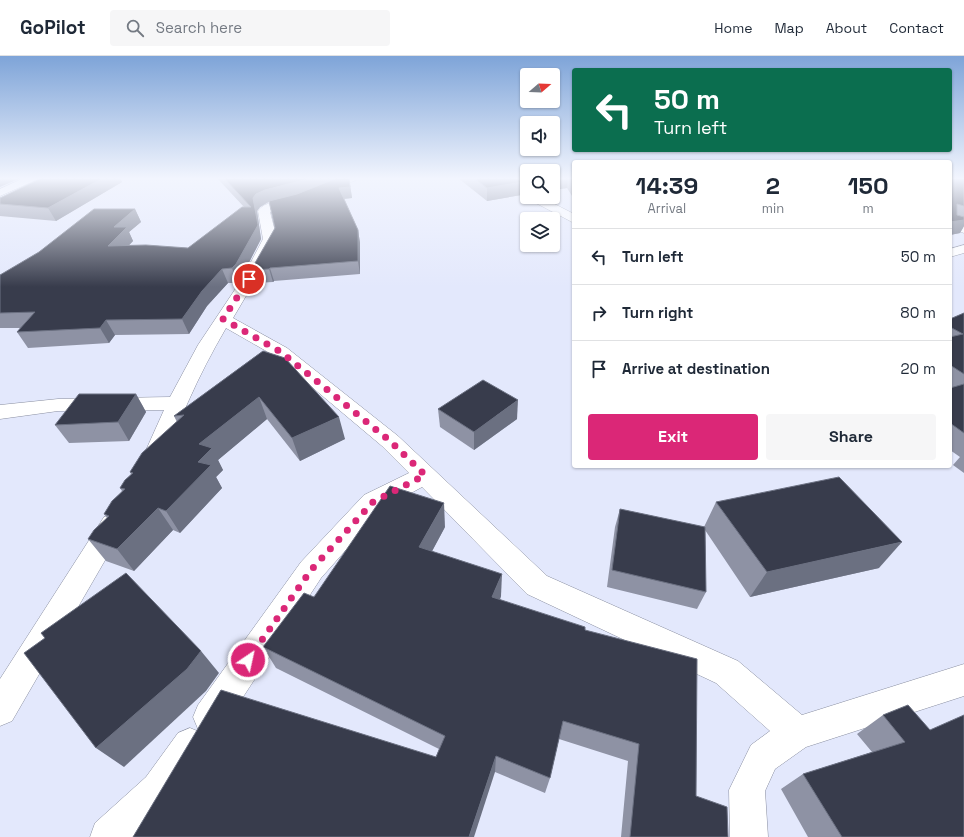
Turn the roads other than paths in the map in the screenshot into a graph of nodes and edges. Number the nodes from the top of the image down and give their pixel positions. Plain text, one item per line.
1 (265, 214) edge
2 (952, 224) edge
3 (964, 229) edge
4 (964, 249) edge
5 (952, 252) edge
6 (223, 319) junction
7 (177, 403) junction
8 (0, 412) edge
9 (425, 475) junction
10 (964, 680) edge
11 (0, 709) edge
12 (798, 733) junction
13 (109, 837) edge
14 (749, 837) edge

1 - 6 street
2 - 3 street
4 - 5 street
6 - 7 street
6 - 9 street
7 - 8 street
7 - 11 street
9 - 12 street
9 - 13 street
10 - 12 street
12 - 14 street

